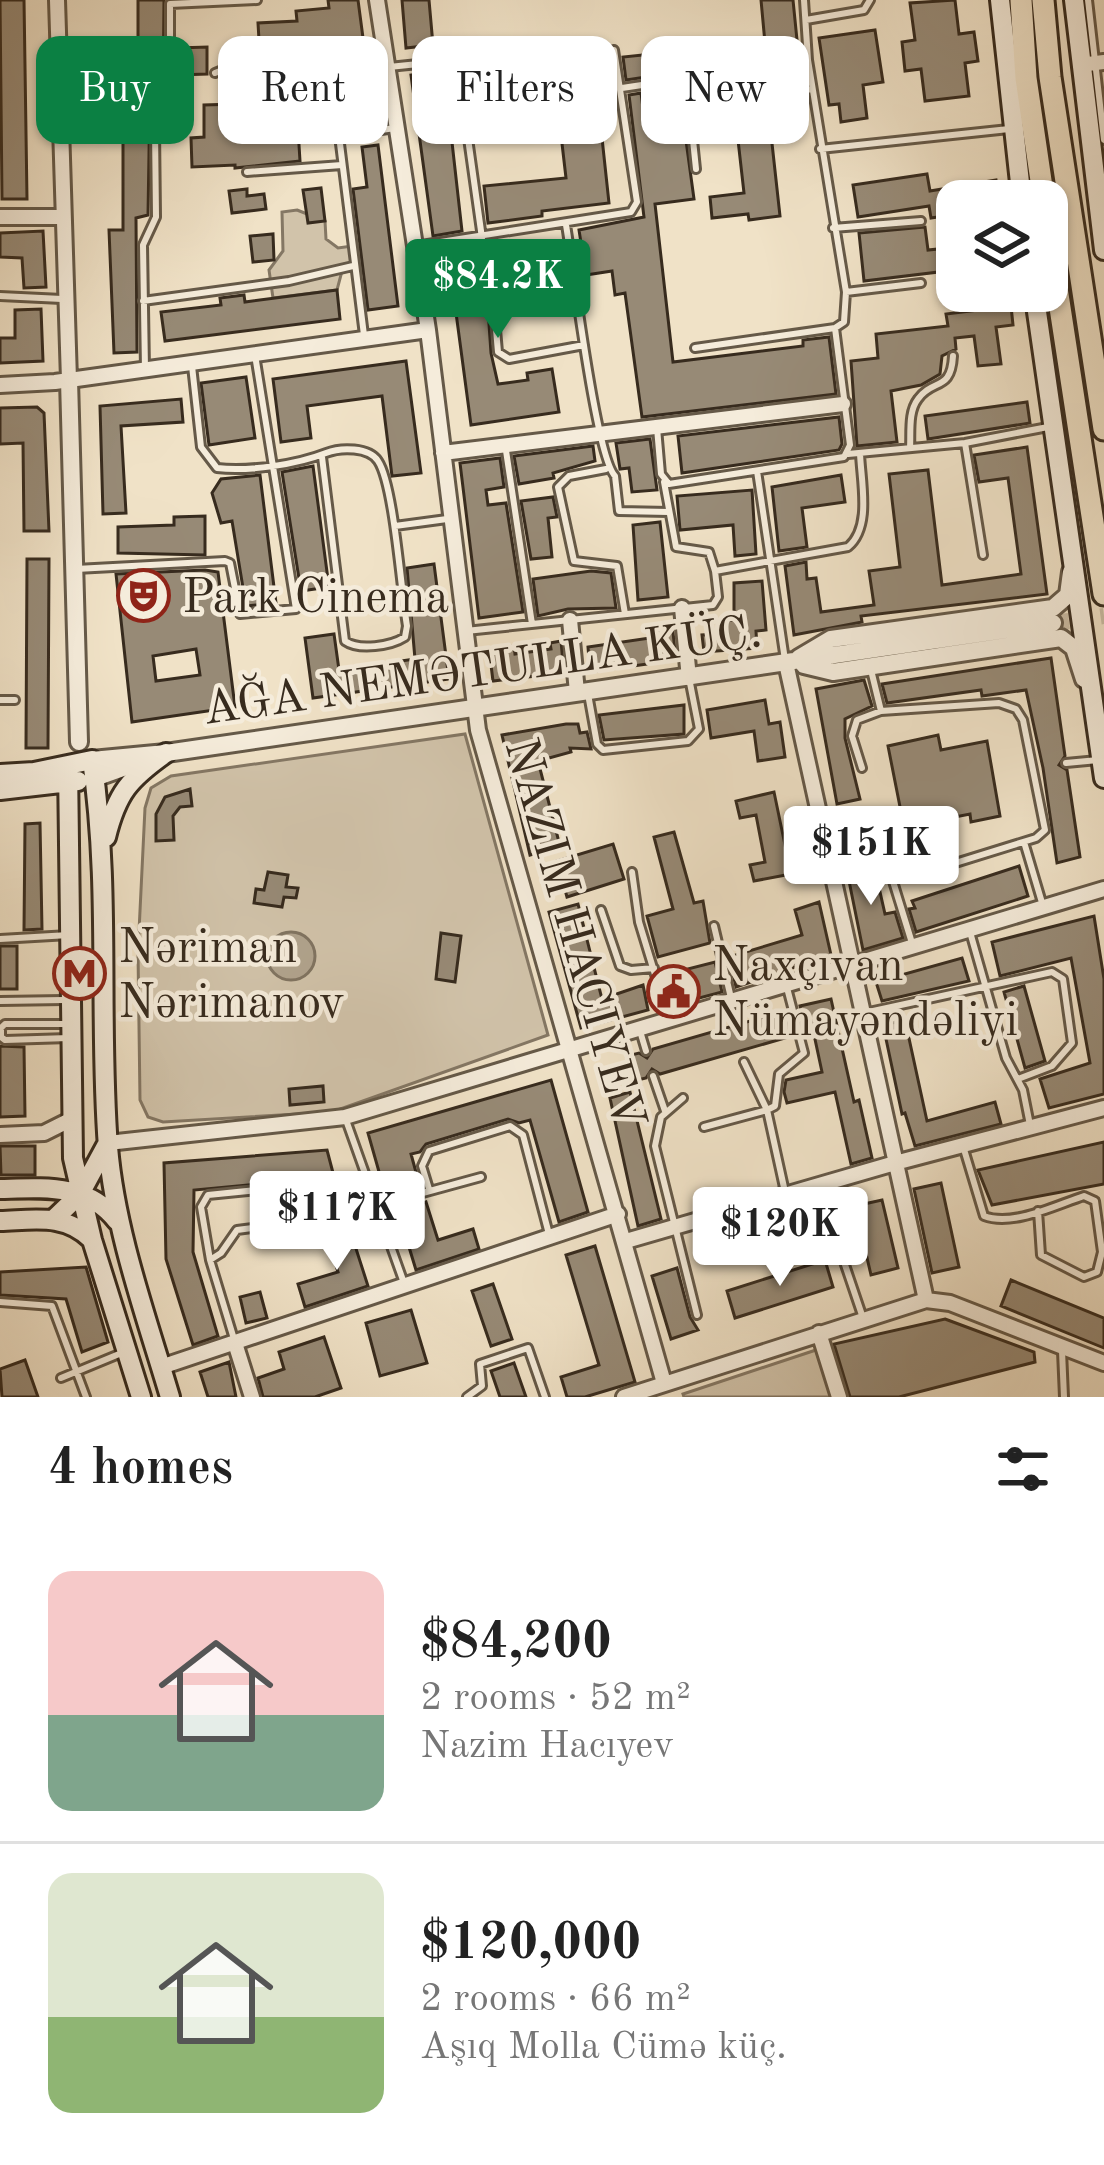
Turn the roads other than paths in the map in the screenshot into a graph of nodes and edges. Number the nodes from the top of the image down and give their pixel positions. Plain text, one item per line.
1 (57, 0) edge
2 (257, 0) edge
3 (377, 0) edge
4 (804, 0) edge
5 (870, 0) edge
6 (998, 0) edge
7 (1021, 0) edge
8 (1043, 0) edge
9 (1075, 0) edge
10 (1088, 0) edge
11 (806, 20) junction
12 (807, 36) edge
13 (1092, 63) edge
14 (617, 66) edge
15 (389, 67) junction
16 (809, 67) edge
17 (218, 72) edge
18 (215, 73) dead end
19 (641, 85) edge
20 (621, 88) junction
21 (812, 89) junction
22 (397, 128) junction
23 (388, 129) edge
24 (1013, 129) junction
25 (1104, 140) edge
26 (340, 144) edge
27 (820, 149) junction
28 (342, 165) junction
29 (696, 169) dead end
30 (247, 172) dead end
31 (1019, 180) edge
32 (1041, 180) edge
33 (0, 217) edge
34 (63, 218) junction
35 (921, 221) dead end
36 (566, 225) junction
37 (833, 228) junction
38 (482, 238) junction
39 (415, 246) junction
40 (1104, 250) edge
41 (354, 266) junction
42 (921, 283) dead end
43 (846, 292) junction
44 (0, 296) edge
45 (66, 299) junction
46 (578, 300) junction
47 (143, 302) junction
48 (1037, 312) edge
49 (1061, 312) edge
50 (835, 328) junction
51 (428, 330) junction
52 (364, 336) junction
53 (585, 344) junction
54 (695, 347) dead end
55 (254, 352) junction
56 (953, 356) dead end
57 (192, 362) junction
58 (146, 368) junction
59 (69, 380) junction
60 (0, 385) edge
61 (843, 404) junction
62 (657, 425) junction
63 (1052, 427) junction
64 (1104, 429) edge
65 (599, 431) junction
66 (965, 443) junction
67 (505, 444) junction
68 (910, 449) junction
69 (443, 453) junction
70 (860, 453) junction
71 (848, 454) junction
72 (322, 457) junction
73 (273, 464) junction
74 (607, 469) junction
75 (757, 471) junction
76 (664, 481) junction
77 (669, 512) junction
78 (451, 519) junction
79 (394, 526) junction
80 (1073, 553) junction
81 (983, 555) dead end
82 (769, 562) junction
83 (73, 569) junction
84 (715, 571) junction
85 (1104, 594) edge
86 (682, 608) junction
87 (626, 614) junction
88 (570, 620) junction
89 (1054, 623) tunnel mouth
90 (532, 624) junction
91 (465, 631) junction
92 (795, 662) junction
93 (871, 667) junction
94 (689, 678) junction
95 (582, 692) junction
96 (0, 700) edge
97 (15, 700) dead end
98 (1093, 706) junction
99 (474, 707) junction
100 (881, 711) junction
101 (80, 742) junction
102 (166, 753) junction
103 (1066, 763) dead end
104 (93, 769) junction
105 (862, 769) dead end
106 (1103, 769) edge
107 (0, 774) edge
108 (69, 774) junction
109 (0, 790) edge
110 (879, 836) dead end
111 (1024, 842) junction
112 (102, 854) junction
113 (936, 869) dead end
114 (632, 872) dead end
115 (1104, 889) edge
116 (1043, 906) junction
117 (601, 910) dead end
118 (714, 926) dead end
119 (968, 927) junction
120 (0, 939) edge
121 (73, 940) junction
122 (105, 942) junction
123 (913, 947) junction
124 (854, 966) junction
125 (654, 968) junction
126 (786, 984) junction
127 (986, 987) junction
128 (74, 1000) junction
129 (731, 1000) junction
130 (0, 1001) edge
131 (864, 1013) junction
132 (669, 1020) junction
133 (640, 1029) junction
134 (72, 1031) junction
135 (570, 1049) junction
136 (646, 1051) dead end
137 (744, 1062) dead end
138 (653, 1076) dead end
139 (1018, 1079) junction
140 (682, 1098) dead end
141 (1104, 1108) edge
142 (767, 1110) junction
143 (665, 1111) junction
144 (74, 1118) junction
145 (344, 1118) junction
146 (704, 1127) dead end
147 (1030, 1128) junction
148 (0, 1135) edge
149 (108, 1143) junction
150 (963, 1146) junction
151 (73, 1158) junction
152 (895, 1163) junction
153 (481, 1177) dead end
154 (50, 1188) junction
155 (429, 1189) junction
156 (0, 1190) edge
157 (80, 1194) junction
158 (786, 1195) junction
159 (376, 1203) junction
160 (1038, 1211) junction
161 (618, 1214) junction
162 (54, 1219) junction
163 (0, 1221) edge
164 (305, 1222) junction
165 (673, 1228) junction
166 (123, 1230) junction
167 (550, 1238) junction
168 (92, 1240) junction
169 (626, 1241) junction
170 (840, 1250) dead end
171 (1103, 1252) edge
172 (210, 1260) junction
173 (405, 1286) junction
174 (926, 1300) junction
175 (0, 1302) edge
176 (697, 1315) dead end
177 (862, 1318) junction
178 (819, 1334) junction
179 (236, 1343) junction
180 (1061, 1347) junction
181 (127, 1351) junction
182 (1104, 1363) edge
183 (161, 1367) junction
184 (78, 1371) junction
185 (61, 1378) dead end
186 (664, 1383) junction
187 (86, 1397) edge
188 (142, 1397) edge
189 (170, 1397) edge
190 (252, 1397) edge
191 (467, 1397) edge
192 (545, 1397) edge
193 (624, 1397) edge
194 (839, 1397) edge
195 (1064, 1397) edge

1 - 34 street
2 - 47 lane
3 - 15 street
4 - 11 lane
5 - 11 lane
6 - 24 main road
7 - 32 highway
8 - 64 highway
9 - 13 main road
10 - 13 lane
11 - 12 lane
13 - 25 lane
13 - 40 main road
14 - 20 lane
15 - 22 street
15 - 38 lane
16 - 21 lane
17 - 18 lane
19 - 20 lane
20 - 36 lane
21 - 27 lane
21 - 29 lane
22 - 23 lane
22 - 39 street
24 - 27 lane
24 - 31 main road
26 - 28 lane
27 - 37 lane
28 - 30 lane
28 - 41 lane
33 - 34 street
34 - 45 street
35 - 37 lane
36 - 38 lane
36 - 46 lane
37 - 43 lane
38 - 39 lane
39 - 51 street
41 - 47 lane
41 - 52 lane
42 - 43 lane
43 - 50 lane
44 - 45 lane
45 - 59 street
46 - 53 lane
46 - 53 lane
47 - 58 lane
48 - 63 main road
49 - 85 highway
50 - 54 lane
50 - 61 lane
51 - 52 street
51 - 69 street
52 - 55 street
53 - 65 lane
55 - 57 street
55 - 73 lane
56 - 68 lane
57 - 58 street
57 - 73 lane
58 - 59 street
59 - 60 street
59 - 83 street
61 - 62 street
61 - 71 lane
62 - 65 street
62 - 76 lane
63 - 66 lane
63 - 80 main road
65 - 67 street
65 - 74 lane
66 - 68 lane
66 - 81 lane
67 - 69 street
67 - 90 lane
68 - 70 lane
69 - 78 street
70 - 71 lane
70 - 82 lane
71 - 75 lane
72 - 73 lane
72 - 79 lane
72 - 79 lane
73 - 83 lane
74 - 77 lane
74 - 87 lane
75 - 76 lane
75 - 82 lane
76 - 77 lane
77 - 84 lane
78 - 79 lane
78 - 91 street
80 - 92 street
80 - 98 main road
82 - 84 lane
82 - 92 lane
83 - 101 street
84 - 86 lane
86 - 87 lane
86 - 94 street
87 - 88 lane
88 - 90 lane
88 - 95 street
89 - 92 street, AĞA NEMƏTULLA KÜÇ.
90 - 91 lane
91 - 99 street
92 - 93 street
92 - 94 street, AĞA NEMƏTULLA KÜÇ.
92 - 124 street
93 - 98 street
93 - 100 lane
94 - 95 street, AĞA NEMƏTULLA KÜÇ.
94 - 95 lane
95 - 99 street, AĞA NEMƏTULLA KÜÇ.
96 - 97 lane
98 - 106 main road
99 - 102 street, AĞA NEMƏTULLA KÜÇ.
99 - 135 street
100 - 105 lane
100 - 111 lane
101 - 104 street
101 - 108 street
102 - 104 street, AĞA NEMƏTULLA KÜÇ.
102 - 112 main road
103 - 106 lane
104 - 108 main road
104 - 112 main road
107 - 108 main road
108 - 109 main road
108 - 121 main road
110 - 123 lane
111 - 113 lane
111 - 116 lane
112 - 122 main road
114 - 125 lane
115 - 116 street
116 - 119 street
117 - 125 lane
118 - 129 lane
119 - 123 street
119 - 127 lane
120 - 121 lane
121 - 122 main road
121 - 128 main road
122 - 149 main road
123 - 124 street
124 - 126 street
124 - 131 street
125 - 132 lane
126 - 129 street
126 - 142 lane
127 - 131 lane
127 - 139 lane
127 - 139 lane
128 - 130 lane
128 - 134 main road
129 - 132 street
131 - 152 street
132 - 133 street
133 - 135 street
133 - 136 lane
134 - 134 lane
134 - 144 main road
135 - 145 street
135 - 161 street
137 - 142 lane
138 - 143 lane
139 - 147 lane
140 - 143 lane
141 - 147 street
142 - 146 lane
142 - 158 lane
143 - 165 lane
144 - 148 street
144 - 149 main road
144 - 151 main road
145 - 149 street
145 - 159 lane
147 - 150 street
149 - 157 main road
149 - 166 main road
150 - 152 street
150 - 160 lane
151 - 154 main road
151 - 157 main road
152 - 158 street
152 - 174 street
153 - 155 lane
154 - 156 main road
154 - 157 main road
155 - 159 lane
155 - 167 lane
157 - 162 main road
157 - 166 main road
157 - 168 main road
158 - 165 street
159 - 164 lane
159 - 173 lane
160 - 171 lane
160 - 171 lane
161 - 167 street
161 - 169 street
162 - 163 main road
162 - 168 main road
164 - 172 lane
164 - 172 lane
165 - 169 street
165 - 176 lane
166 - 183 main road
167 - 173 street
168 - 181 main road
169 - 186 street
170 - 177 lane
172 - 179 lane
173 - 179 street
174 - 177 street
174 - 180 street
175 - 184 lane
177 - 178 street
178 - 186 street
178 - 194 street
179 - 183 street
179 - 190 street
180 - 182 street
180 - 195 lane
181 - 184 lane
181 - 188 main road
183 - 189 main road
184 - 185 lane
184 - 187 lane
186 - 193 street
191 - 192 lane

